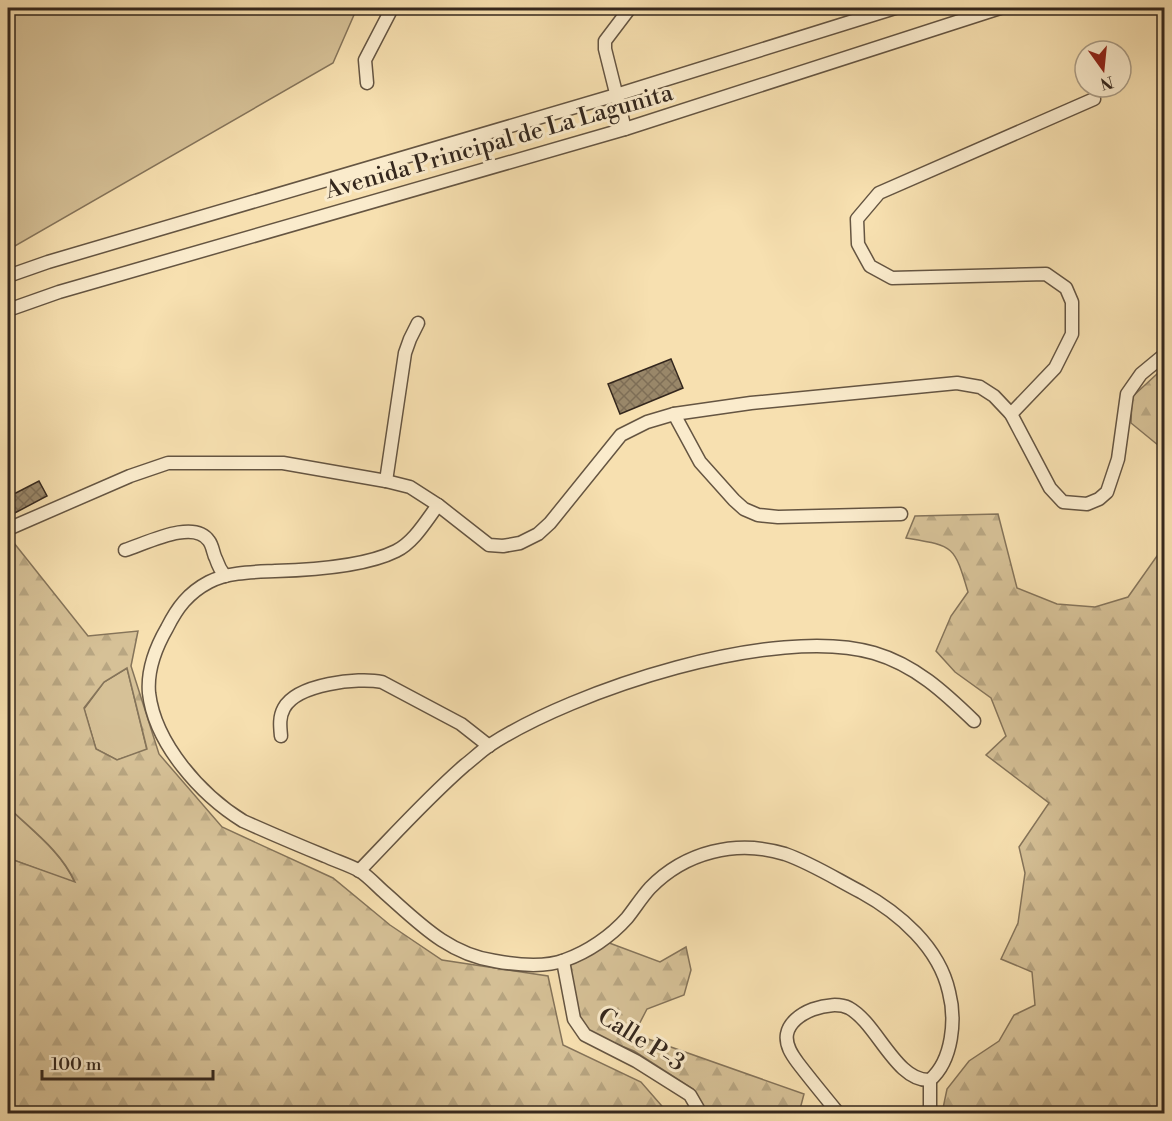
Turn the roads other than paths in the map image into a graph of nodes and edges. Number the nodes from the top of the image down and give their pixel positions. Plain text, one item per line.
1 (392, 8) edge
2 (630, 8) edge
3 (895, 8) edge
4 (1000, 8) edge
5 (367, 83) dead end
6 (616, 95) junction
7 (1094, 99) dead end
8 (625, 129) junction
9 (8, 276) edge
10 (8, 310) edge
11 (418, 323) dead end
12 (1164, 356) edge
13 (674, 414) junction
14 (1011, 414) junction
15 (386, 481) junction
16 (438, 504) junction
17 (901, 514) dead end
18 (8, 529) edge
19 (124, 550) dead end
20 (225, 576) junction
21 (974, 721) dead end
22 (280, 736) dead end
23 (489, 746) junction
24 (359, 871) junction
25 (563, 962) junction
26 (930, 1080) junction
27 (930, 1112) edge
28 (700, 1113) edge
29 (839, 1113) edge

1 - 5 street
2 - 6 street
3 - 6 street, Avenida Principal de La Lagunita
4 - 8 street, Avenida Principal de La Lagunita
6 - 8 street
6 - 9 street, Avenida Principal de La Lagunita
7 - 14 street
8 - 10 street, Avenida Principal de La Lagunita
11 - 15 street
12 - 14 street
13 - 14 street
13 - 16 street
13 - 17 street
15 - 16 street
15 - 18 street
16 - 20 street
19 - 20 street
20 - 24 street
21 - 23 street
22 - 23 street
23 - 24 street
24 - 25 street
25 - 26 street
25 - 28 street, Calle P-3
26 - 27 street
26 - 29 street

